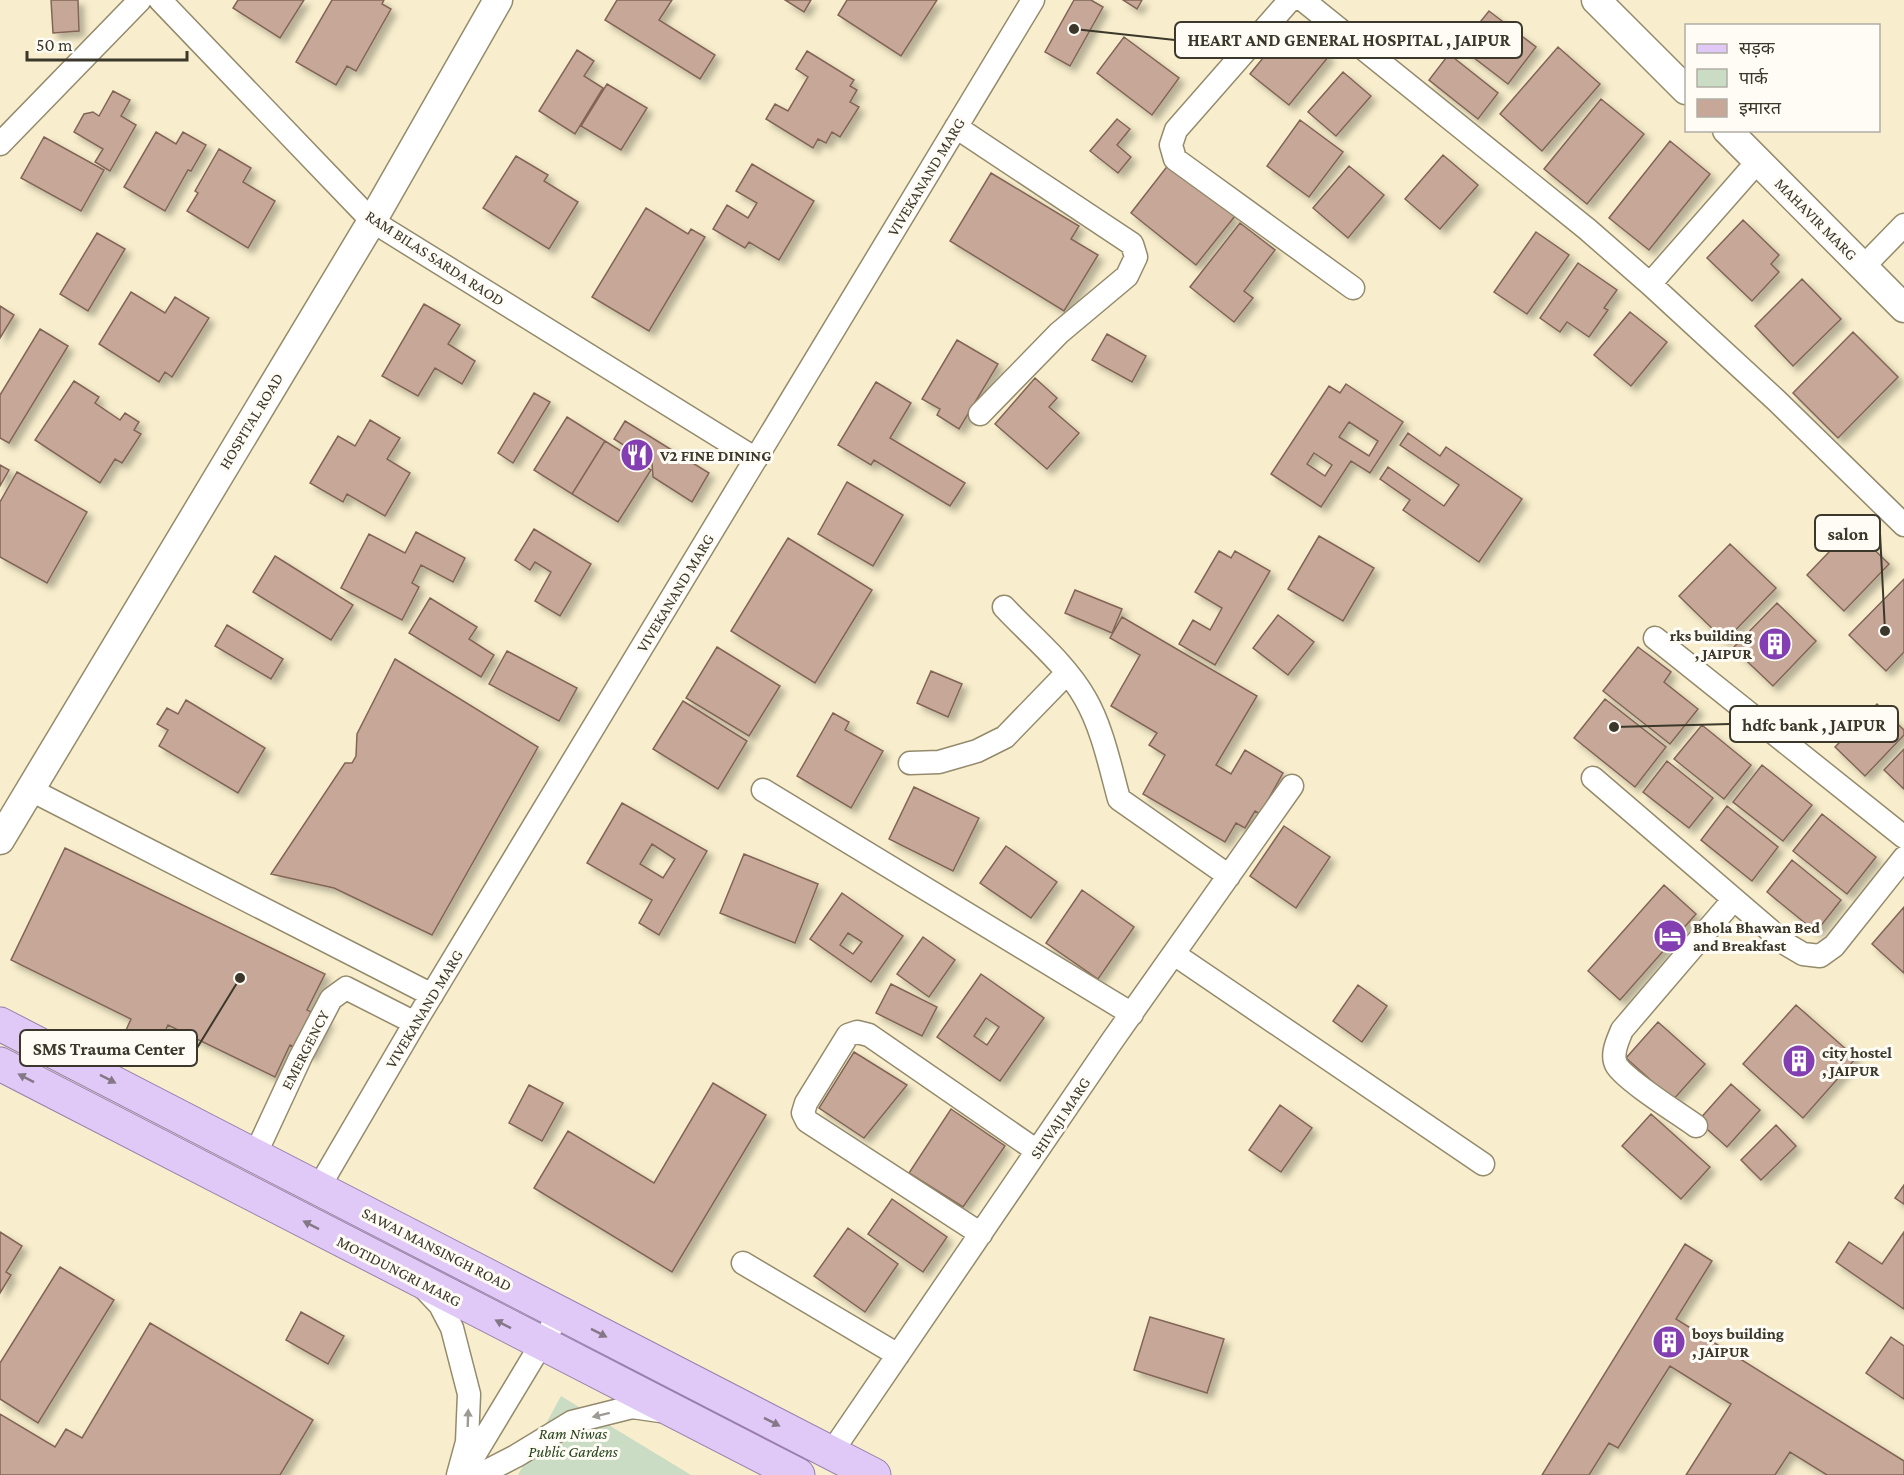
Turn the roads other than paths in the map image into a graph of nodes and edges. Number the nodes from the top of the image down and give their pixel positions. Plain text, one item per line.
1 (140, 0) edge
2 (159, 0) edge
3 (498, 0) edge
4 (1033, 0) edge
5 (1290, 0) edge
6 (1303, 0) edge
7 (1596, 0) edge
8 (1685, 89) edge
9 (956, 127) junction
10 (1729, 132) edge
11 (0, 144) edge
12 (1758, 161) junction
13 (372, 220) junction
14 (1904, 225) edge
15 (1863, 267) junction
16 (1650, 284) junction
17 (1353, 288) dead end
18 (1904, 308) edge
19 (980, 414) dead end
20 (756, 459) junction
21 (1904, 525) edge
22 (1004, 607) dead end
23 (1655, 638) dead end
24 (1067, 673) junction
25 (910, 763) dead end
26 (1593, 778) dead end
27 (1292, 786) dead end
28 (31, 790) junction
29 (763, 790) dead end
30 (1904, 837) edge
31 (0, 840) edge
32 (1904, 858) edge
33 (1229, 876) junction
34 (1734, 899) junction
35 (1174, 954) junction
36 (432, 995) junction
37 (1132, 1014) junction
38 (415, 1023) junction
39 (0, 1024) edge
40 (0, 1064) edge
41 (1696, 1126) dead end
42 (1037, 1151) junction
43 (255, 1155) junction
44 (1483, 1164) dead end
45 (318, 1187) junction
46 (981, 1234) junction
47 (743, 1263) dead end
48 (416, 1280) junction
49 (560, 1313) junction
50 (542, 1345) junction
51 (898, 1355) junction
52 (679, 1414) junction
53 (831, 1453) junction
54 (460, 1475) edge
55 (479, 1475) edge
56 (798, 1475) edge
57 (874, 1475) edge

1 - 11 street
2 - 13 street, RAM BILAS SARDA RAOD
3 - 13 street, HOSPITAL ROAD
4 - 9 street, VIVEKANAND MARG
5 - 17 street
6 - 16 street
7 - 8 street
9 - 19 street
9 - 20 street, VIVEKANAND MARG
10 - 12 street, MAHAVIR MARG
12 - 15 street, MAHAVIR MARG
12 - 16 street
13 - 20 street, RAM BILAS SARDA RAOD
13 - 28 street, HOSPITAL ROAD
14 - 15 street
15 - 18 street, MAHAVIR MARG
16 - 21 street
20 - 36 street, VIVEKANAND MARG
22 - 24 street
23 - 30 street
24 - 25 street
24 - 33 street
26 - 34 street
27 - 33 street, SHIVAJI MARG
28 - 31 street, HOSPITAL ROAD
28 - 36 street
29 - 37 street
32 - 34 street
33 - 35 street, SHIVAJI MARG
34 - 41 street
35 - 37 street, SHIVAJI MARG
35 - 44 street
36 - 38 street, VIVEKANAND MARG
37 - 42 street, SHIVAJI MARG
38 - 43 street, EMERGENCY
38 - 45 street, VIVEKANAND MARG
39 -> 43 main road, SAWAI MANSINGH ROAD
48 -> 40 main road, MOTIDUNGRI MARG
42 - 46 street, SHIVAJI MARG
42 - 46 street
43 - 45 main road, SAWAI MANSINGH ROAD
45 - 49 main road, SAWAI MANSINGH ROAD
46 - 51 street, SHIVAJI MARG
47 - 51 street
50 -> 48 main road, MOTIDUNGRI MARG
54 -> 48 street
49 - 50 street
49 -> 53 main road, SAWAI MANSINGH ROAD
50 - 52 main road, MOTIDUNGRI MARG
50 - 54 street
51 - 53 street, SHIVAJI MARG
52 -> 55 street
52 - 56 main road, MOTIDUNGRI MARG
53 - 57 main road, SAWAI MANSINGH ROAD

